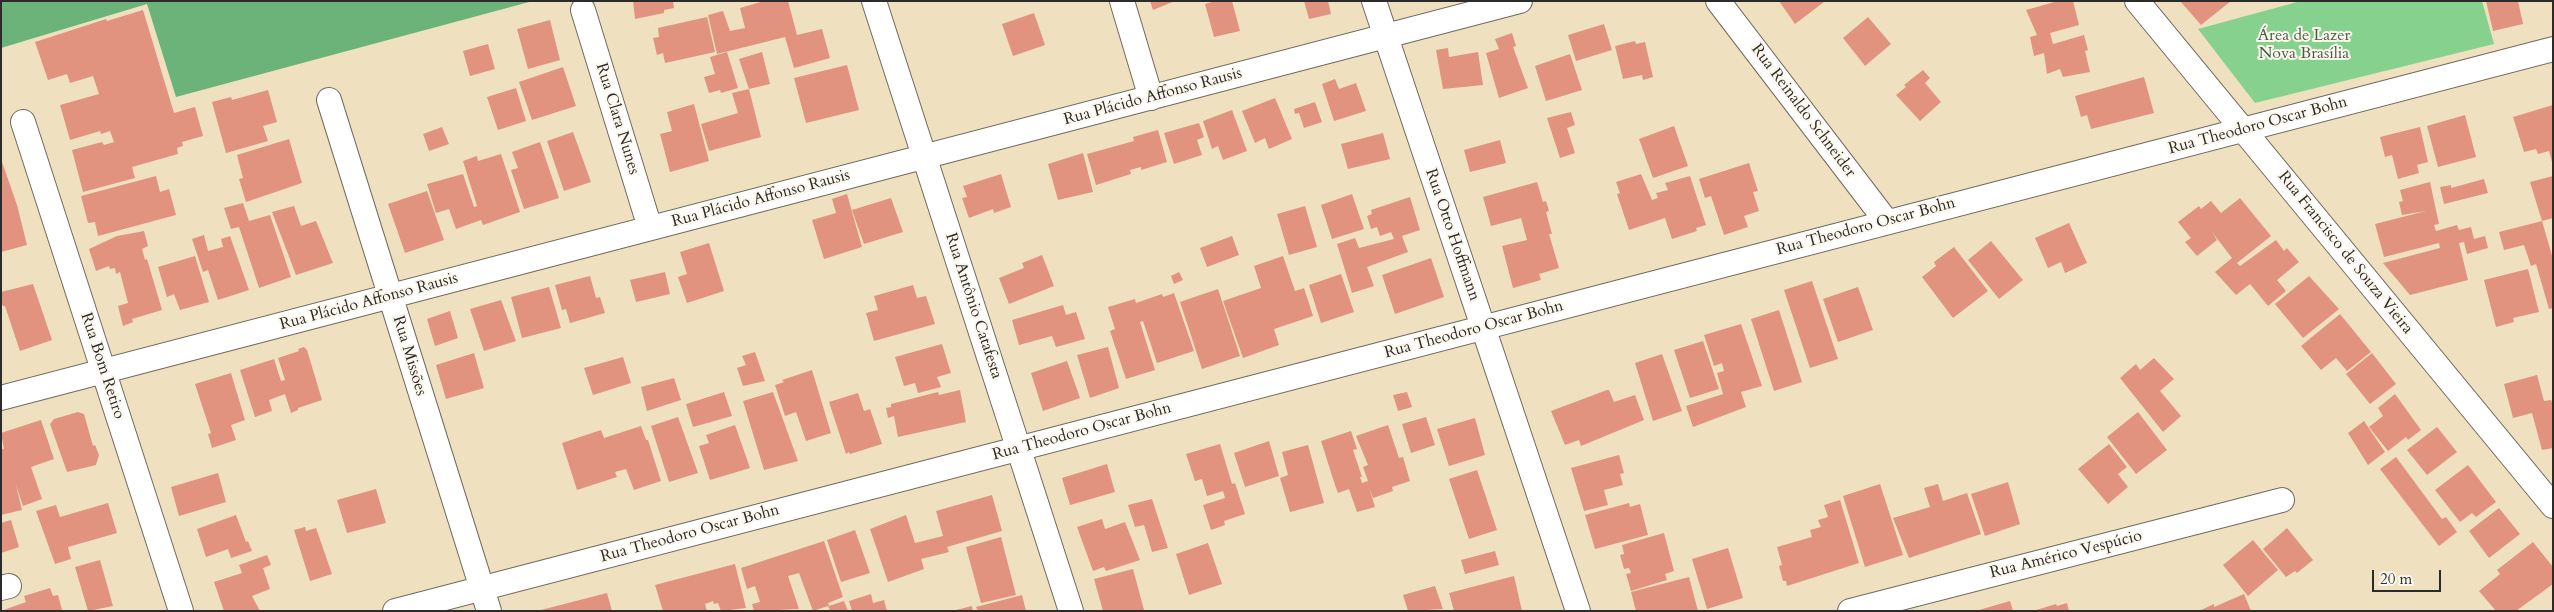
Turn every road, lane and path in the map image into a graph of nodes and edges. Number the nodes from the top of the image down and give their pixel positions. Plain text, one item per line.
1 (874, 1) edge
2 (1122, 1) edge
3 (1374, 1) edge
4 (1520, 1) edge
5 (1718, 1) edge
6 (2137, 1) edge
7 (583, 10) dead end
8 (1386, 36) junction
9 (2553, 50) edge
10 (1151, 98) junction
11 (329, 100) dead end
12 (23, 122) dead end
13 (2244, 130) junction
14 (924, 157) junction
15 (1887, 222) junction
16 (650, 228) junction
17 (391, 296) junction
18 (1483, 327) junction
19 (104, 371) junction
20 (1, 398) edge
21 (1018, 448) junction
22 (2282, 500) dead end
23 (2553, 506) edge
24 (482, 588) junction
25 (1920, 602) edge
26 (181, 611) edge
27 (395, 611) edge
28 (490, 611) edge
29 (1071, 611) edge
30 (1578, 611) edge
31 (1850, 611) edge

1 - 14 street, Rua Antônio Catafesta
2 - 10 street
3 - 8 street, Rua Otto Hoffmann
4 - 8 street, Rua Plácido Affonso Rausis
5 - 15 street, Rua Reinaldo Schneider
6 - 13 street, Rua Francisco de Souza Vieira
7 - 16 street, Rua Clara Nunes
8 - 10 street, Rua Plácido Affonso Rausis
8 - 18 street, Rua Otto Hoffmann
9 - 13 street, Rua Theodoro Oscar Bohn
10 - 14 street, Rua Plácido Affonso Rausis
11 - 17 street, Rua Missões
12 - 19 street, Rua Bom Retiro
13 - 15 street, Rua Theodoro Oscar Bohn
13 - 23 street, Rua Francisco de Souza Vieira
14 - 16 street, Rua Plácido Affonso Rausis
14 - 21 street, Rua Antônio Catafesta
15 - 18 street, Rua Theodoro Oscar Bohn
16 - 17 street, Rua Plácido Affonso Rausis
17 - 19 street, Rua Plácido Affonso Rausis
17 - 24 street, Rua Missões
18 - 21 street, Rua Theodoro Oscar Bohn
18 - 30 street, Rua Otto Hoffmann
19 - 20 street, Rua Plácido Affonso Rausis
19 - 26 street, Rua Bom Retiro
21 - 24 street, Rua Theodoro Oscar Bohn
21 - 29 street, Rua Antônio Catafesta
22 - 25 street, Rua Américo Vespúcio
24 - 27 street, Rua Theodoro Oscar Bohn
24 - 28 street, Rua Missões
25 - 31 street, Rua Américo Vespúcio

